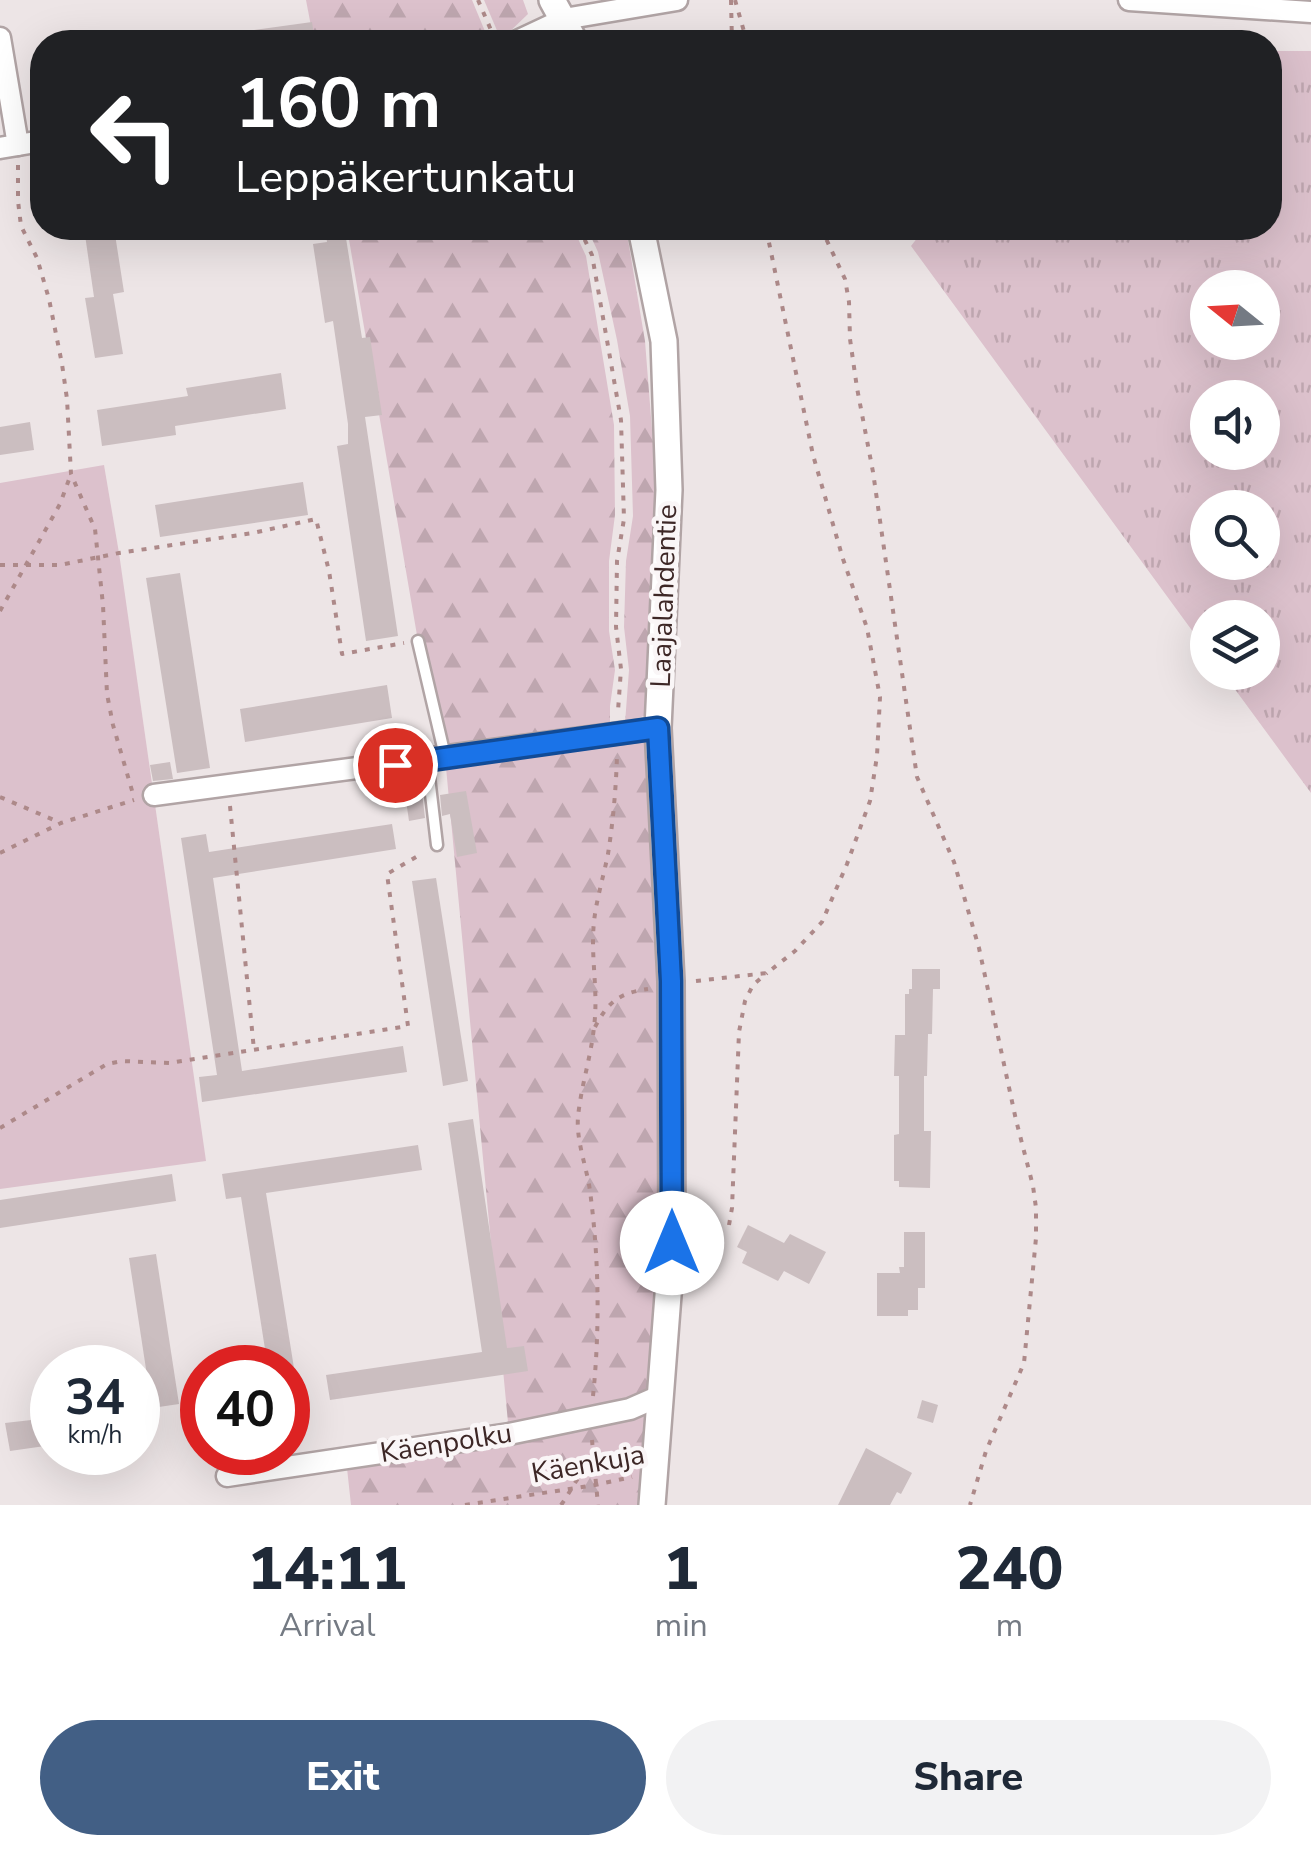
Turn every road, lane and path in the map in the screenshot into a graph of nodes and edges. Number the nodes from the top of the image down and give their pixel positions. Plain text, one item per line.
1 (478, 0) edge
2 (676, 0) edge
3 (733, 0) edge
4 (1129, 0) edge
5 (1311, 12) edge
6 (564, 21) edge
7 (491, 30) edge
8 (732, 30) edge
9 (743, 30) edge
10 (0, 38) edge
11 (9, 146) edge
12 (585, 240) edge
13 (644, 240) edge
14 (769, 240) edge
15 (826, 240) edge
16 (71, 474) junction
17 (99, 556) junction
18 (0, 565) edge
19 (25, 566) junction
20 (0, 610) edge
21 (418, 641) joint
22 (658, 728) junction
23 (618, 732) junction
24 (436, 759) junction
25 (228, 786) junction
26 (0, 797) edge
27 (144, 798) junction
28 (62, 823) junction
29 (438, 844) joint
30 (0, 853) edge
31 (767, 973) junction
32 (671, 981) junction
33 (594, 1029) junction
34 (254, 1050) junction
35 (0, 1128) edge
36 (729, 1226) dead end
37 (662, 1395) junction
38 (590, 1416) junction
39 (594, 1463) junction
40 (654, 1472) junction
41 (227, 1476) dead end
42 (595, 1485) junction
43 (572, 1489) junction
44 (464, 1505) edge
45 (561, 1505) edge
46 (598, 1505) edge
47 (652, 1505) edge
48 (970, 1505) edge

1 - 7 path
2 - 6 street
3 - 8 path
3 - 9 path
4 - 5 street
10 - 11 street
11 - 16 path
12 - 23 path
13 - 22 street, Laajalahdentie
14 - 31 path
15 - 48 path
16 - 17 path
16 - 19 path
17 - 19 path
17 - 21 path
17 - 27 path
18 - 19 path
19 - 20 path
21 - 24 lane
22 - 23 street
22 - 32 street, Laajalahdentie
23 - 24 street
23 - 33 path
24 - 25 street
24 - 29 lane
25 - 27 street
25 - 34 path
26 - 28 path
27 - 28 path
28 - 30 path
29 - 34 path
31 - 32 path
31 - 36 path
32 - 33 path
32 - 37 street, Laajalahdentie
33 - 38 path
34 - 35 path
37 - 38 street, Käenpolku
37 - 40 street, Laajalahdentie
38 - 39 path
38 - 41 street, Käenpolku
39 - 42 path
39 - 43 path
40 - 42 path, Käenkuja
40 - 47 street, Laajalahdentie
42 - 43 path, Käenkuja
42 - 46 path
43 - 44 path, Käenkuja
43 - 45 path

